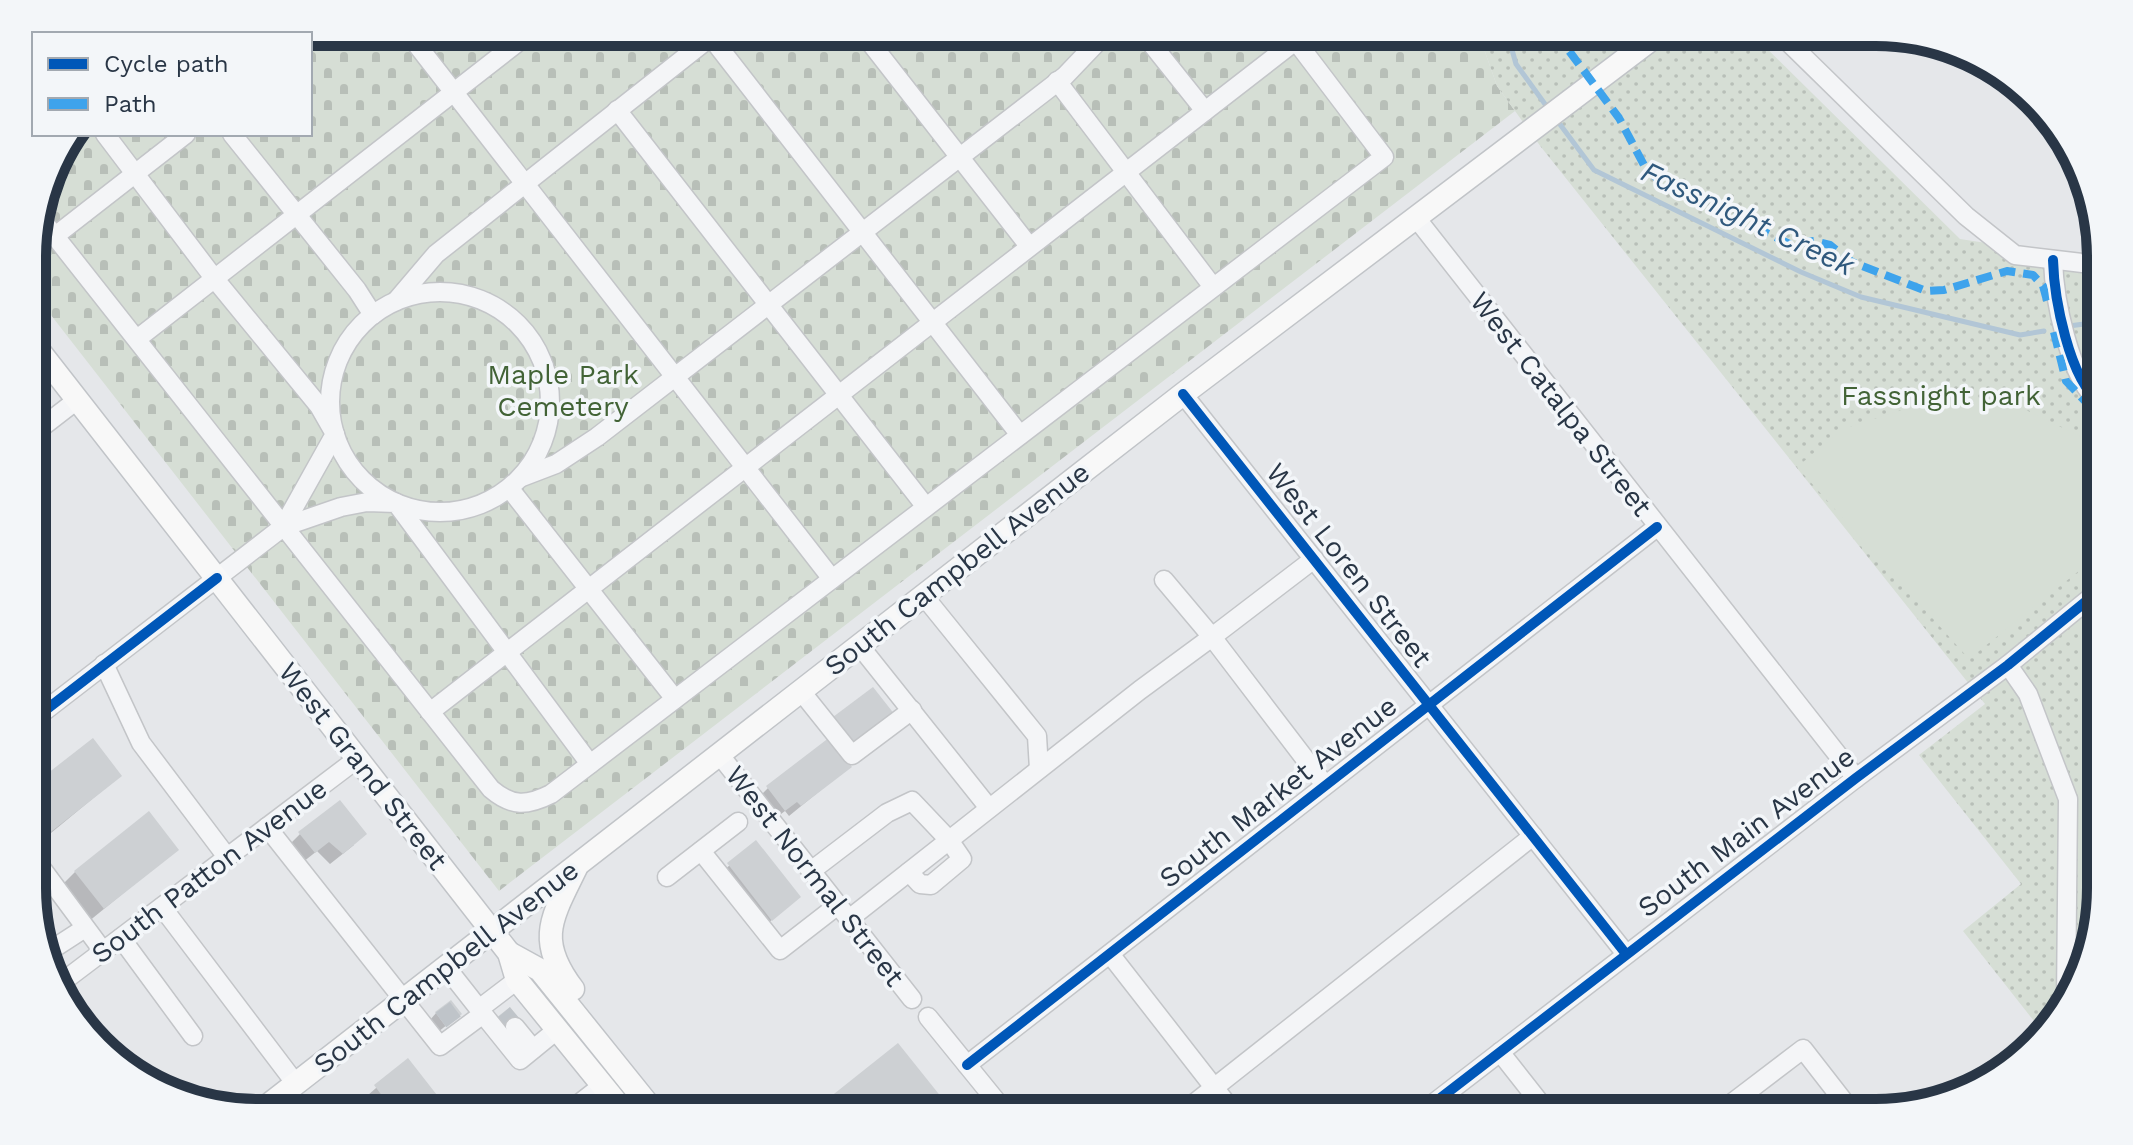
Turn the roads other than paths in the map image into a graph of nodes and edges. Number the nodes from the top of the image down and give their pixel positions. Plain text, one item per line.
1 (418, 46) edge
2 (513, 46) edge
3 (697, 46) edge
4 (721, 46) edge
5 (873, 46) edge
6 (1093, 46) edge
7 (1153, 46) edge
8 (1284, 46) edge
9 (1305, 46) edge
10 (1642, 46) edge
11 (1792, 46) edge
12 (1057, 81) junction
13 (454, 92) junction
14 (617, 110) junction
15 (1205, 111) junction
16 (106, 136) edge
17 (183, 136) edge
18 (234, 136) edge
19 (959, 157) junction
20 (1126, 172) junction
21 (134, 174) junction
22 (525, 181) junction
23 (297, 215) junction
24 (1417, 219) junction
25 (48, 228) edge
26 (862, 232) junction
27 (55, 236) junction
28 (1029, 246) junction
29 (2053, 260) junction
30 (2087, 264) edge
31 (214, 278) junction
32 (1213, 287) junction
33 (396, 301) junction
34 (769, 305) junction
35 (373, 315) junction
36 (930, 322) junction
37 (137, 339) junction
38 (46, 360) edge
39 (675, 378) junction
40 (2087, 391) edge
41 (838, 393) junction
42 (1183, 394) junction
43 (77, 400) junction
44 (46, 424) edge
45 (335, 434) junction
46 (1020, 435) junction
47 (743, 467) junction
48 (516, 483) junction
49 (396, 503) junction
50 (926, 507) junction
51 (283, 527) junction
52 (1657, 527) junction
53 (1314, 559) junction
54 (217, 578) junction
55 (832, 579) junction
56 (1164, 580) dead end
57 (588, 588) junction
58 (923, 595) junction
59 (2087, 601) edge
60 (1212, 637) junction
61 (859, 645) junction
62 (506, 652) junction
63 (104, 664) junction
64 (2008, 665) junction
65 (800, 690) junction
66 (675, 699) junction
67 (1429, 705) junction
68 (46, 710) edge
69 (912, 710) junction
70 (430, 712) junction
71 (719, 754) junction
72 (357, 759) junction
73 (590, 764) junction
74 (1039, 769) junction
75 (1856, 778) junction
76 (1325, 785) junction
77 (989, 808) junction
78 (738, 822) dead end
79 (267, 827) junction
80 (1533, 836) junction
81 (949, 840) junction
82 (701, 851) junction
83 (227, 857) junction
84 (579, 863) junction
85 (811, 871) junction
86 (46, 874) edge
87 (667, 877) dead end
88 (162, 907) junction
89 (843, 912) junction
90 (85, 928) junction
91 (492, 931) junction
92 (121, 938) junction
93 (55, 948) edge
94 (103, 951) junction
95 (509, 953) junction
96 (1110, 954) junction
97 (1626, 954) junction
98 (446, 967) junction
99 (67, 979) edge
100 (2066, 979) edge
101 (517, 980) junction
102 (912, 999) dead end
103 (404, 1000) junction
104 (485, 1010) junction
105 (928, 1017) dead end
106 (558, 1029) junction
107 (193, 1036) dead end
108 (533, 1049) junction
109 (604, 1049) junction
110 (1500, 1052) junction
111 (967, 1065) junction
112 (296, 1084) junction
113 (603, 1085) junction
114 (1214, 1088) junction
115 (276, 1099) edge
116 (586, 1099) edge
117 (614, 1099) edge
118 (644, 1099) edge
119 (995, 1099) edge
120 (1200, 1099) edge
121 (1223, 1099) edge
122 (1439, 1099) edge
123 (1537, 1099) edge
124 (1737, 1099) edge
125 (1842, 1099) edge

1 - 13 street
2 - 13 street
3 - 14 street
4 - 26 street
5 - 19 street
6 - 12 street
7 - 15 street
8 - 15 street
9 - 32 street
10 - 24 main road, South Campbell Avenue
11 - 29 street
12 - 19 street
12 - 20 street
13 - 22 street
13 - 23 street
14 - 22 street
14 - 34 street
15 - 20 street
16 - 21 street
17 - 21 street
18 - 23 street
19 - 26 street
19 - 28 street
20 - 28 street
20 - 32 street
21 - 27 street
21 - 31 street
22 - 33 street
22 - 39 street
23 - 31 street
23 - 35 street
24 - 42 main road, South Campbell Avenue
24 - 52 street, West Catalpa Street
25 - 27 street
26 - 34 street
26 - 36 street
27 - 37 street
28 - 36 street
29 - 30 street
29 - 40 street
31 - 37 street
31 - 45 street
32 - 46 street
33 - 35 street
33 - 48 street
34 - 39 street
34 - 41 street
35 - 45 street
36 - 41 street
36 - 46 street
37 - 51 street
38 - 43 main road, West Grand Street
39 - 47 street
39 - 48 street
41 - 47 street
41 - 50 street
42 - 53 street, West Loren Street
42 - 58 main road, South Campbell Avenue
43 - 44 street
43 - 54 main road, West Grand Street
45 - 49 street
45 - 51 street
46 - 50 street
47 - 55 street
47 - 57 street
48 - 49 street
48 - 57 street
49 - 51 street
49 - 62 street
50 - 55 street
51 - 54 street
51 - 70 street
52 - 67 street, South Market Avenue
52 - 75 street, West Catalpa Street
53 - 60 street
53 - 67 street, West Loren Street
54 - 63 street
54 - 72 main road, West Grand Street
55 - 66 street
56 - 60 street
57 - 62 street
57 - 66 street
58 - 61 main road, South Campbell Avenue
58 - 74 street
59 - 64 street, South Main Avenue
60 - 74 street
60 - 76 street
61 - 65 main road, South Campbell Avenue
61 - 69 street
62 - 70 street
62 - 73 street
63 - 68 street
63 - 83 street
64 - 75 street, South Main Avenue
64 - 100 street
65 - 69 street
65 - 71 main road, South Campbell Avenue
66 - 73 street
67 - 76 street, South Market Avenue
67 - 80 street, West Loren Street
69 - 77 street
70 - 73 street
71 - 84 main road, South Campbell Avenue
71 - 85 street, West Normal Street
72 - 79 street, South Patton Avenue
72 - 91 main road, West Grand Street
74 - 77 street
75 - 97 street, South Main Avenue
76 - 96 street, South Market Avenue
77 - 81 street
78 - 82 street
79 - 83 street, South Patton Avenue
79 - 103 street
80 - 97 street, West Loren Street
80 - 114 street
81 - 85 street
81 - 89 street
82 - 87 street
82 - 89 street
83 - 88 street, South Patton Avenue
84 - 91 main road, South Campbell Avenue
84 - 109 main road
85 - 89 street, West Normal Street
86 - 90 street
88 - 92 street, South Patton Avenue
88 - 112 street
89 - 102 street, West Normal Street
90 - 93 street
90 - 94 street
91 - 95 main road, West Grand Street
91 - 98 main road, South Campbell Avenue
92 - 94 street, South Patton Avenue
92 - 107 street
94 - 99 street, South Patton Avenue
95 - 101 main road, West Grand Street
95 - 109 main road, West Grand Street
96 - 111 street, South Market Avenue
96 - 114 street
97 - 110 street, South Main Avenue
98 - 103 main road, South Campbell Avenue
98 - 104 street
101 - 104 street
101 - 106 main road, West Grand Street
103 - 104 street
103 - 112 main road, South Campbell Avenue
104 - 108 street
104 - 108 street
105 - 111 street
106 - 108 street
106 - 113 main road, West Grand Street
109 - 118 main road, West Grand Street
110 - 122 street, South Main Avenue
110 - 123 street
111 - 119 street
112 - 115 main road, South Campbell Avenue
113 - 116 street
113 - 117 main road, West Grand Street
114 - 120 street
114 - 121 street
124 - 125 street

